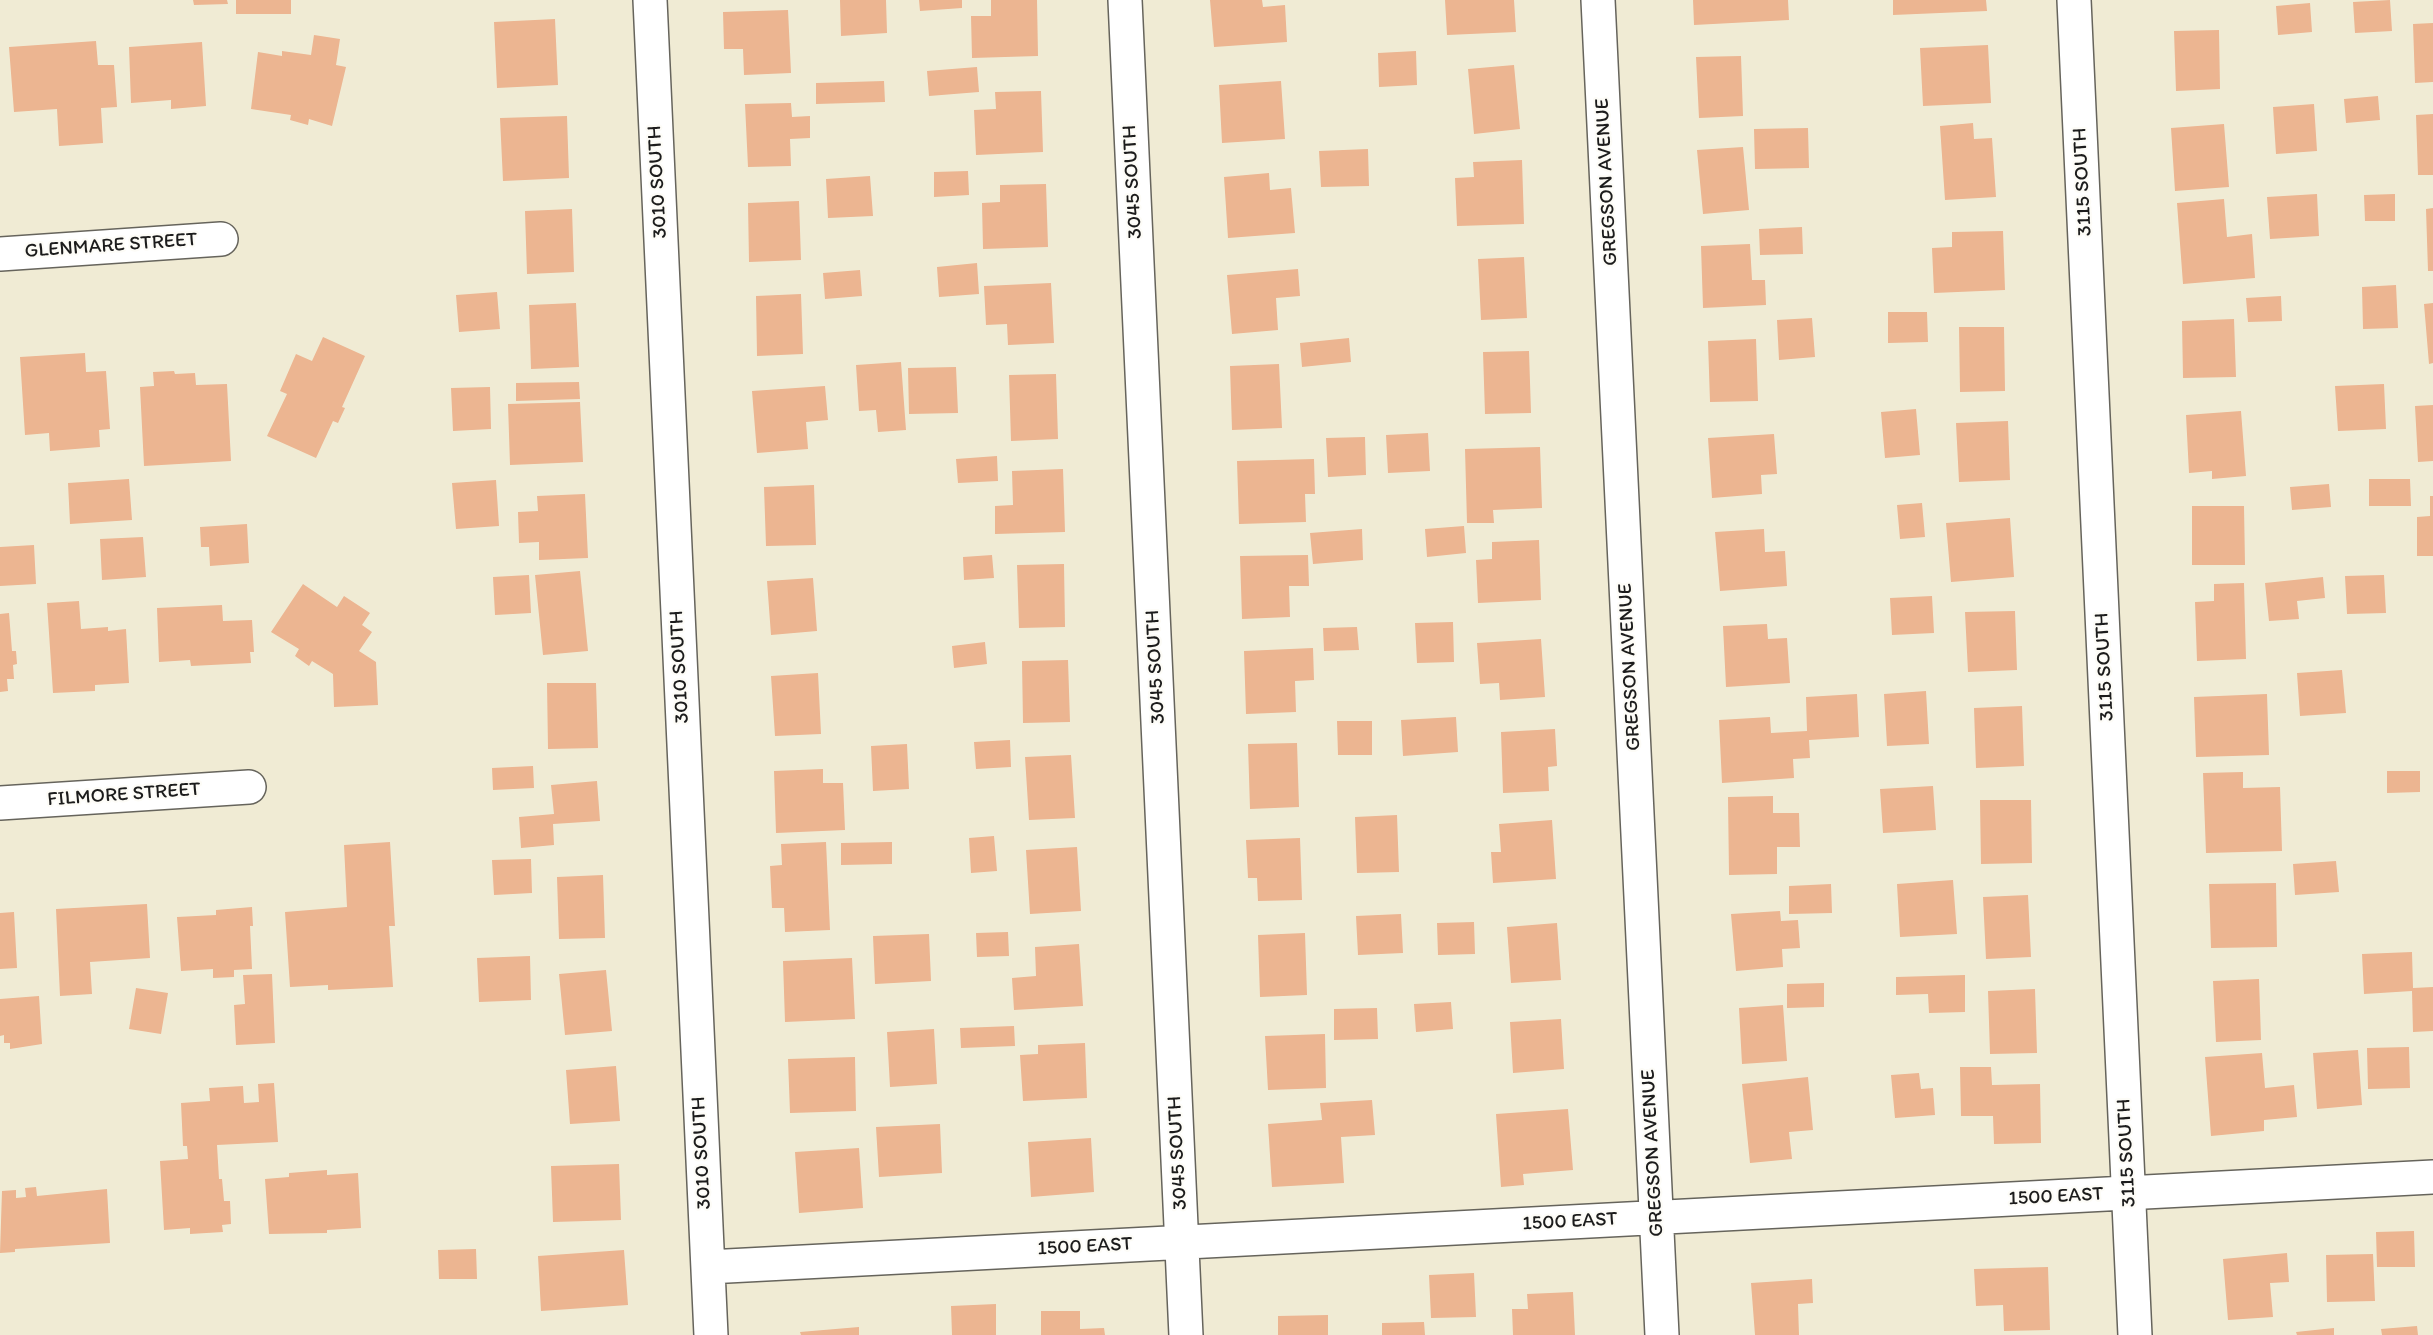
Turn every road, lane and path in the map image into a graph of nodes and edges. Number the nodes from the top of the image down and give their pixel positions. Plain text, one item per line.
1 (650, 0) edge
2 (1125, 0) edge
3 (1598, 0) edge
4 (2074, 0) edge
5 (221, 239) dead end
6 (0, 254) edge
7 (249, 787) dead end
8 (0, 803) edge
9 (2433, 1177) edge
10 (2128, 1193) junction
11 (1656, 1217) junction
12 (1182, 1242) junction
13 (708, 1267) junction
14 (711, 1335) edge
15 (1186, 1335) edge
16 (1662, 1335) edge
17 (2135, 1335) edge

1 - 13 street, 3010 SOUTH
2 - 12 street, 3045 SOUTH
3 - 11 street, GREGSON AVENUE
4 - 10 street, 3115 SOUTH
5 - 6 street, GLENMARE STREET
7 - 8 street, FILMORE STREET
9 - 10 street, 1500 EAST
10 - 11 street, 1500 EAST
10 - 17 street, 3115 SOUTH
11 - 12 street, 1500 EAST
11 - 16 street, GREGSON AVENUE
12 - 13 street, 1500 EAST
12 - 15 street, 3045 SOUTH
13 - 14 street, 3010 SOUTH

